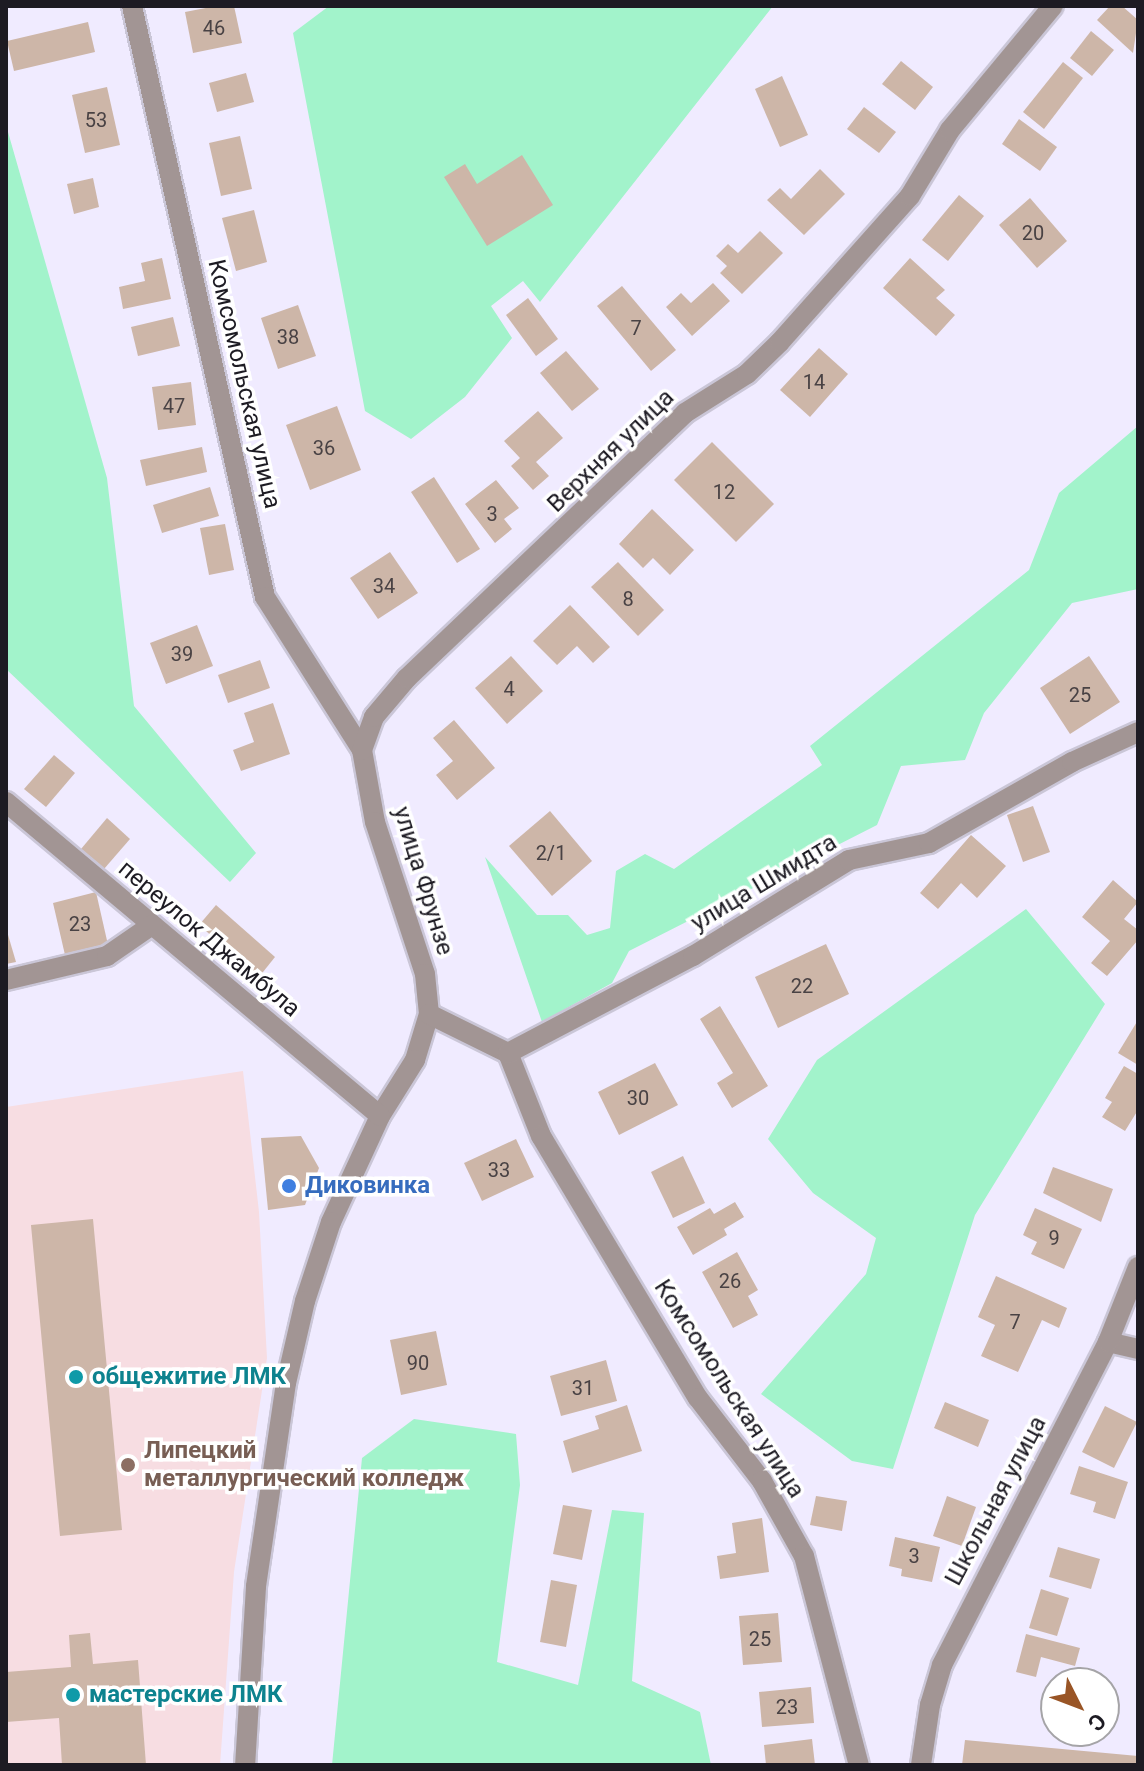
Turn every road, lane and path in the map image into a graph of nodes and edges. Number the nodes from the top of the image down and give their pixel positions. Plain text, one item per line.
1 (132, 6) edge
2 (1053, 6) edge
3 (1138, 732) edge
4 (362, 750) junction
5 (6, 802) edge
6 (152, 925) junction
7 (6, 980) edge
8 (429, 1014) junction
9 (508, 1053) junction
10 (380, 1116) junction
11 (1138, 1267) edge
12 (1108, 1342) junction
13 (1138, 1349) edge
14 (245, 1765) edge
15 (859, 1765) edge
16 (921, 1765) edge

1 - 4 street, Комсомольская улица
2 - 4 street, Верхняя улица
3 - 9 street, улица Шмидта
4 - 8 street, улица Фрунзе
5 - 6 street, переулок Джамбула
6 - 7 street
6 - 10 street, переулок Джамбула
8 - 9 street
8 - 10 street, улица Фрунзе
9 - 15 street, Комсомольская улица
10 - 14 street, улица Фрунзе
11 - 12 street, Школьная улица
12 - 13 street
12 - 16 street, Школьная улица

